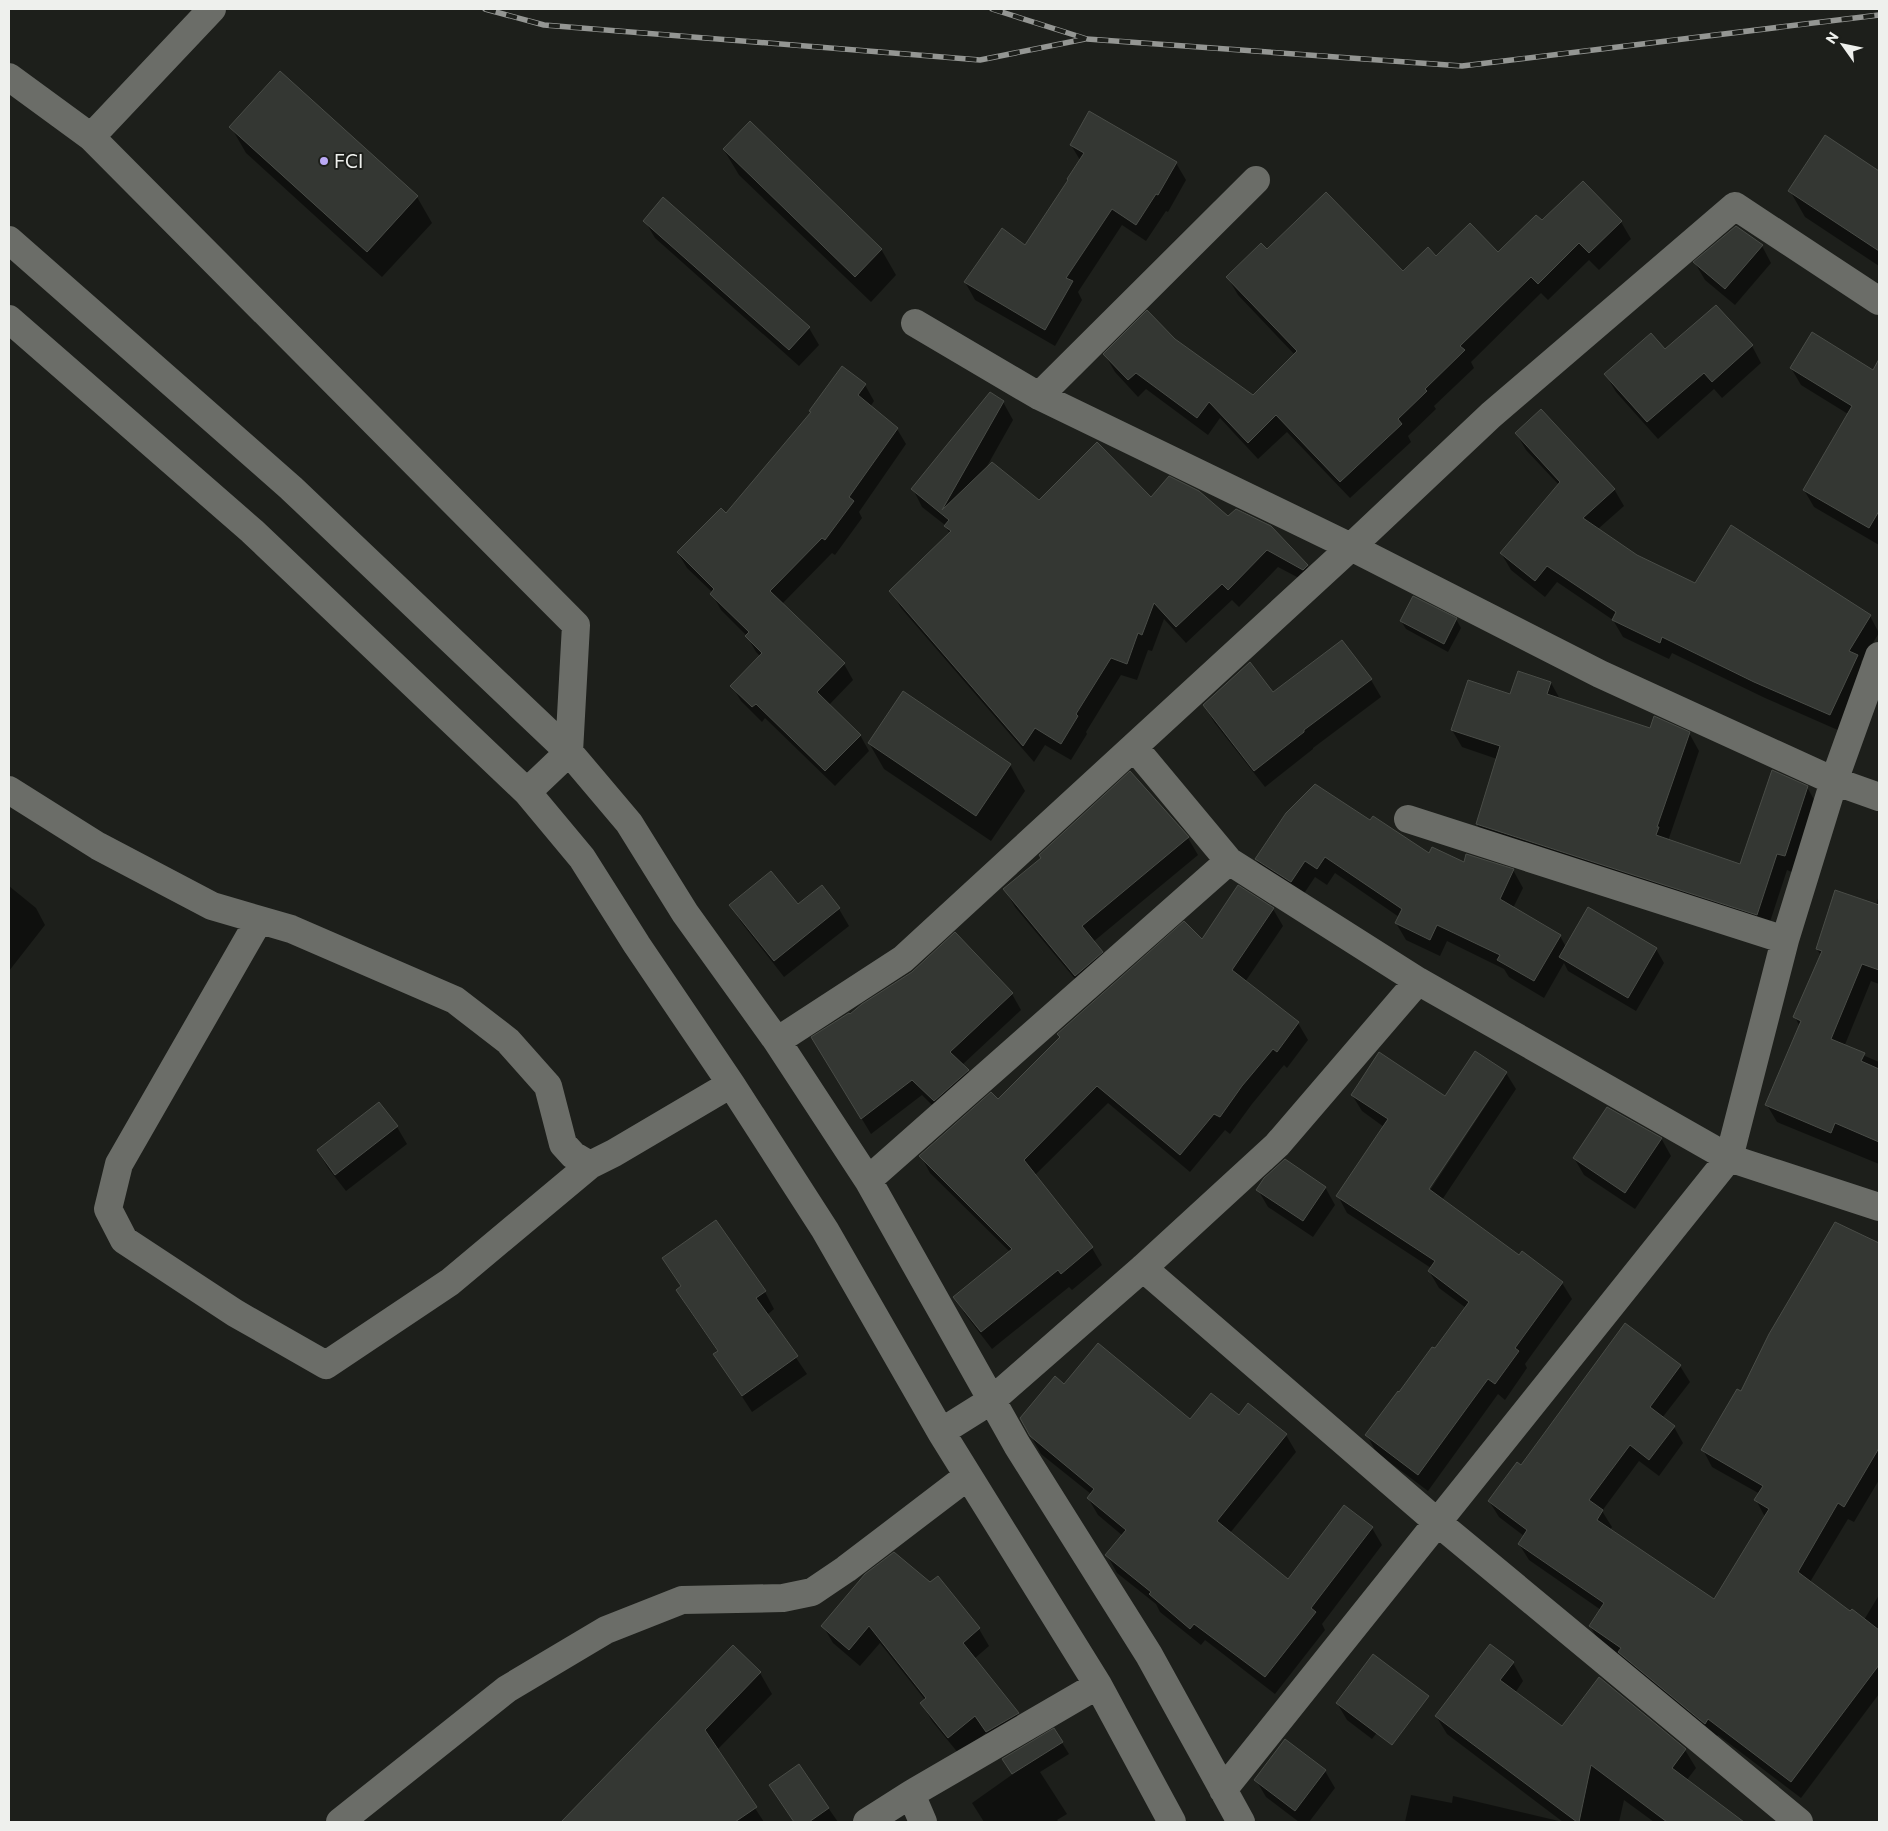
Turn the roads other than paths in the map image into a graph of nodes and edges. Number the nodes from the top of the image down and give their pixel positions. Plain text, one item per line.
1 (212, 9) edge
2 (9, 77) edge
3 (91, 137) junction
4 (1256, 180) dead end
5 (9, 240) edge
6 (1879, 301) edge
7 (9, 318) edge
8 (915, 323) dead end
9 (1039, 396) junction
10 (1351, 547) junction
11 (1879, 656) edge
12 (1134, 747) junction
13 (569, 752) junction
14 (1834, 781) junction
15 (9, 790) edge
16 (527, 792) junction
17 (1879, 797) edge
18 (1408, 819) dead end
19 (1229, 861) junction
20 (259, 920) junction
21 (1785, 940) junction
22 (1418, 981) junction
23 (778, 1041) junction
24 (731, 1084) junction
25 (1729, 1158) junction
26 (590, 1165) junction
27 (868, 1180) junction
28 (1879, 1207) edge
29 (1144, 1268) junction
30 (992, 1400) junction
31 (941, 1432) junction
32 (968, 1476) junction
33 (1437, 1522) junction
34 (1098, 1684) junction
35 (1223, 1790) junction
36 (911, 1794) junction
37 (340, 1822) edge
38 (867, 1822) edge
39 (922, 1822) edge
40 (1172, 1822) edge
41 (1241, 1822) edge
42 (1799, 1822) edge

1 - 3 street
2 - 3 street
3 - 13 street
4 - 9 street
5 - 13 street
6 - 10 street
7 - 16 street
8 - 9 street
9 - 10 street
10 - 12 street
10 - 14 street
11 - 14 street
12 - 19 street
12 - 23 street
13 - 16 street
13 - 23 street
14 - 17 street
14 - 21 street
15 - 20 street
16 - 24 street
18 - 21 street
19 - 22 street
19 - 27 street
20 - 26 street
20 - 26 street
21 - 25 street
22 - 25 street
22 - 29 street
23 - 27 street
24 - 26 street
24 - 31 street
25 - 28 street
25 - 33 street
27 - 30 street
29 - 30 street
29 - 33 street
30 - 31 street
30 - 35 street
31 - 32 street
32 - 34 street
32 - 37 street
33 - 35 street
33 - 42 street
34 - 36 street
34 - 40 street
35 - 41 street
36 - 38 street
36 - 39 street

